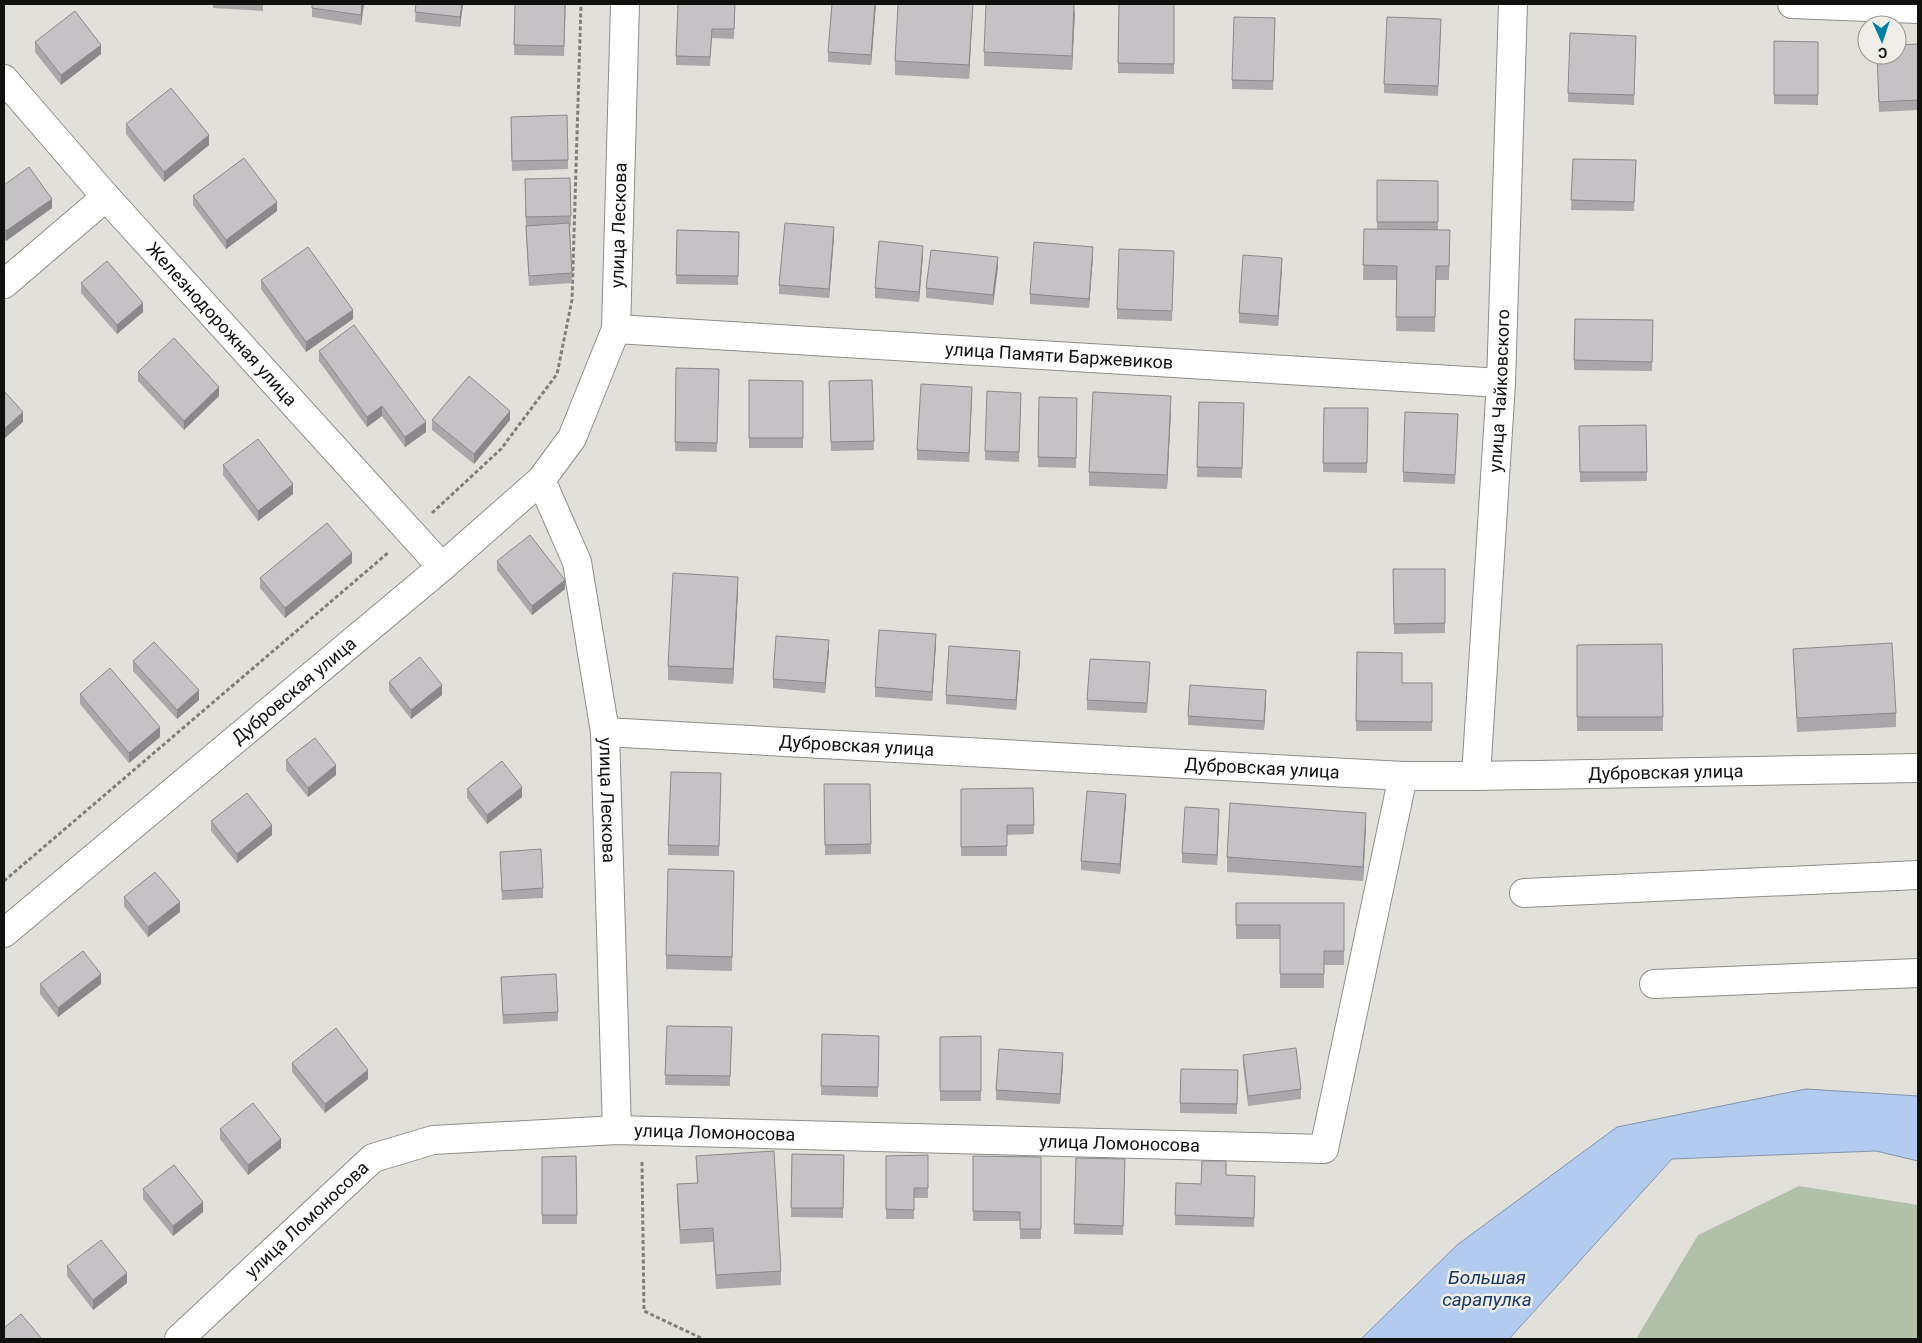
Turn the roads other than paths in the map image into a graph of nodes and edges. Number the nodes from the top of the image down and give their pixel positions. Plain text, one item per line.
1 (625, 4) edge
2 (1513, 4) edge
3 (1792, 4) edge
4 (1918, 9) edge
5 (4, 79) edge
6 (106, 197) junction
7 (4, 284) edge
8 (616, 329) junction
9 (1501, 383) junction
10 (572, 438) joint
11 (541, 480) junction
12 (442, 567) junction
13 (605, 732) junction
14 (1918, 768) edge
15 (1403, 776) junction
16 (1476, 776) junction
17 (1918, 875) edge
18 (1524, 893) dead end
19 (4, 934) edge
20 (1918, 974) edge
21 (1654, 984) dead end
22 (617, 1130) junction
23 (179, 1339) edge

1 - 8 street, улица Лескова
2 - 9 street, улица Чайковского
3 - 4 street
5 - 6 street, Железнодорожная улица
6 - 7 street
6 - 12 street, Железнодорожная улица
8 - 9 street, улица Памяти Баржевиков
8 - 10 street, улица Лескова
9 - 16 street, улица Чайковского
10 - 11 street, Дубровская улица
11 - 12 street, Дубровская улица
11 - 13 street, улица Лескова
12 - 19 street, Дубровская улица
13 - 15 street, Дубровская улица
13 - 22 street, улица Лескова
14 - 16 street, Дубровская улица
15 - 16 street, Дубровская улица
15 - 22 street, улица Ломоносова
17 - 18 street
20 - 21 street
22 - 23 street, улица Ломоносова

